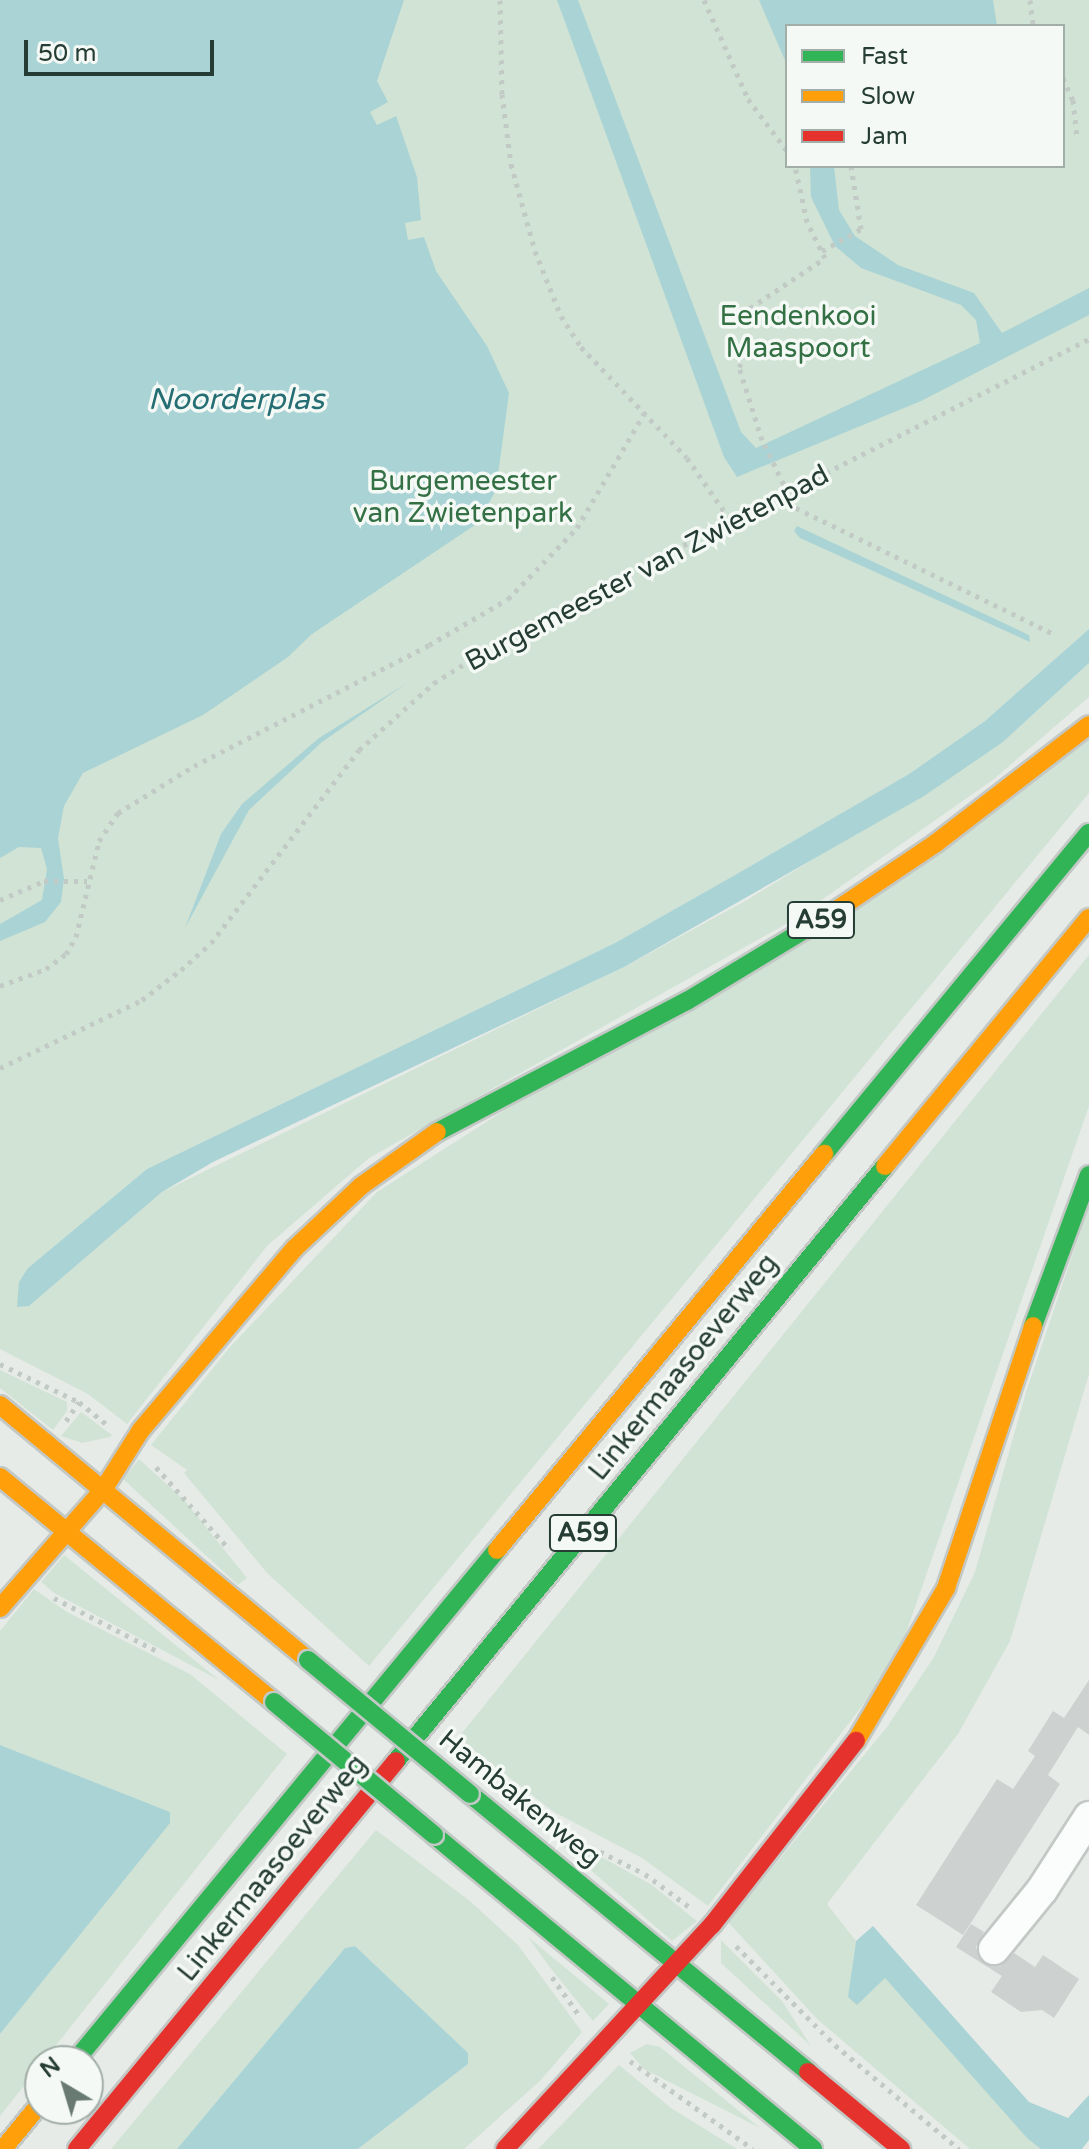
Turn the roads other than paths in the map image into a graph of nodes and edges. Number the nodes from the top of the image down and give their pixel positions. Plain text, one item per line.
1 (1089, 725) edge
2 (1089, 833) edge
3 (1089, 918) edge
4 (1089, 1175) edge
5 (0, 1405) edge
6 (0, 1477) edge
7 (103, 1490) junction
8 (67, 1533) junction
9 (0, 1608) edge
10 (1089, 1817) edge
11 (994, 1949) dead end
12 (676, 1963) junction
13 (639, 2005) junction
14 (88, 2045) edge
15 (24, 2123) edge
16 (3, 2149) edge
17 (77, 2149) edge
18 (505, 2149) edge
19 (813, 2149) edge
20 (901, 2149) edge

1 - 7 main road, A59
2 - 14 main road, Linkermaasoeverweg / A59
3 - 17 main road, Linkermaasoeverweg / A59
4 - 12 main road
5 - 7 main road, Hambakenweg
6 - 8 main road
7 - 8 main road
7 - 12 main road, Hambakenweg, bridge
8 - 9 main road
8 - 13 main road, bridge
10 - 11 street
12 - 13 main road
12 - 20 main road, Hambakenweg
13 - 18 main road
13 - 19 main road
15 - 16 main road

